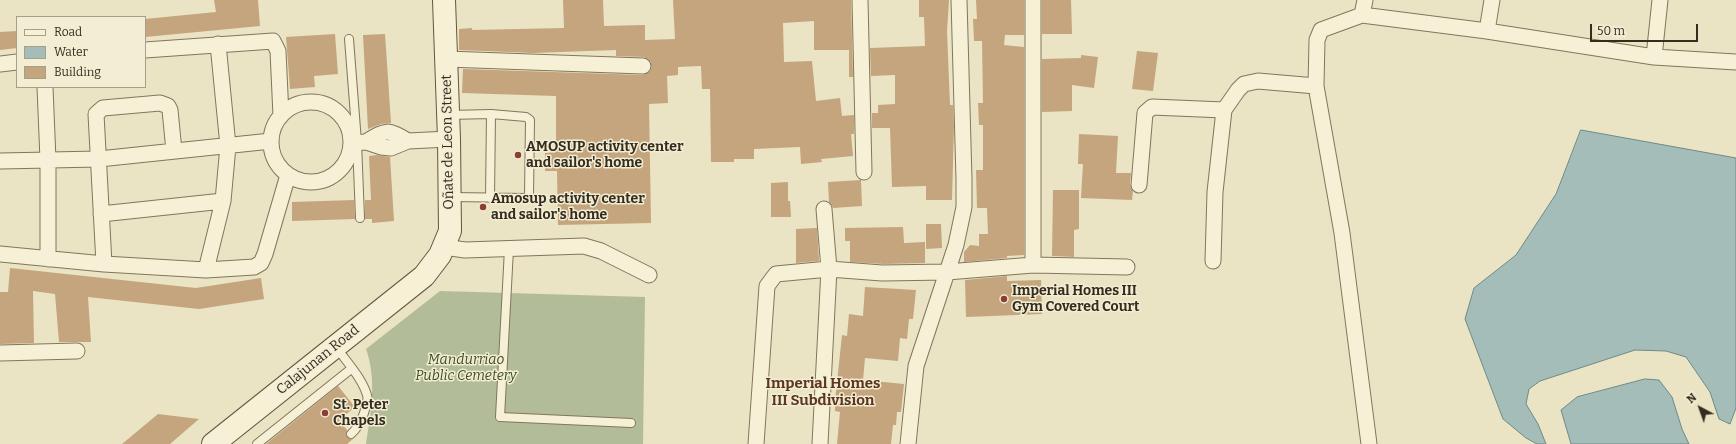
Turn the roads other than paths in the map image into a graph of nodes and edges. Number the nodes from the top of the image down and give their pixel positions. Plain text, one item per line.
1 (444, 0) edge
2 (860, 0) edge
3 (959, 0) edge
4 (1033, 0) edge
5 (1365, 0) edge
6 (1492, 0) edge
7 (1660, 0) edge
8 (1362, 15) junction
9 (1488, 31) junction
10 (349, 39) dead end
11 (218, 44) junction
12 (146, 50) edge
13 (1654, 56) junction
14 (446, 60) junction
15 (16, 62) edge
16 (1736, 62) edge
17 (0, 64) edge
18 (643, 66) dead end
19 (1316, 86) junction
20 (45, 88) edge
21 (1224, 110) junction
22 (491, 114) junction
23 (448, 115) junction
24 (281, 116) junction
25 (449, 139) junction
26 (271, 141) junction
27 (358, 143) junction
28 (228, 146) junction
29 (174, 151) junction
30 (99, 159) junction
31 (48, 160) junction
32 (0, 161) edge
33 (864, 172) dead end
34 (288, 175) junction
35 (1139, 185) dead end
36 (451, 197) junction
37 (490, 198) junction
38 (223, 201) junction
39 (824, 209) dead end
40 (101, 214) junction
41 (360, 218) dead end
42 (444, 247) junction
43 (509, 249) junction
44 (0, 254) edge
45 (48, 259) junction
46 (1213, 261) dead end
47 (104, 264) junction
48 (1033, 265) junction
49 (1127, 267) dead end
50 (829, 269) junction
51 (206, 270) junction
52 (947, 272) junction
53 (649, 275) dead end
54 (424, 276) joint
55 (336, 346) junction
56 (77, 351) dead end
57 (0, 353) edge
58 (351, 369) junction
59 (631, 423) dead end
60 (351, 434) dead end
61 (219, 442) edge
62 (257, 444) edge
63 (756, 444) edge
64 (820, 444) edge
65 (908, 444) edge
66 (1369, 444) edge

1 - 14 main road, Oñate de Leon Street
2 - 33 street
3 - 52 street
4 - 48 street
5 - 8 street
6 - 9 street
7 - 13 street
8 - 9 street
8 - 19 street
9 - 13 street
10 - 27 lane
11 - 12 street
11 - 24 street
11 - 28 street
13 - 16 street
14 - 18 street
14 - 23 main road, Oñate de Leon Street
15 - 17 street
19 - 21 street
19 - 66 street
20 - 31 street
21 - 35 street
21 - 46 street
22 - 23 lane
22 - 37 lane
22 - 37 lane
23 - 25 main road, Oñate de Leon Street
24 - 26 street
24 - 27 street
25 - 27 street
25 - 36 main road, Oñate de Leon Street
26 - 28 street
26 - 34 street
27 - 34 street
27 - 41 lane
28 - 29 street
28 - 38 street
29 - 30 street
29 - 30 street
30 - 31 street
30 - 40 street
31 - 32 street
31 - 45 street
34 - 51 street
36 - 37 lane
36 - 42 main road, Oñate de Leon Street
38 - 40 street
38 - 51 street
39 - 50 street
40 - 47 street
42 - 43 street
42 - 54 main road, Oñate de Leon Street
43 - 53 street
43 - 59 lane
44 - 45 street
45 - 47 street
47 - 51 street
48 - 49 street
48 - 52 street
50 - 52 street
50 - 63 street
50 - 64 street
52 - 65 street
54 - 55 main road, Calajunan Road
55 - 58 lane
55 - 61 main road, Calajunan Road
56 - 57 street
58 - 60 lane
58 - 62 lane

